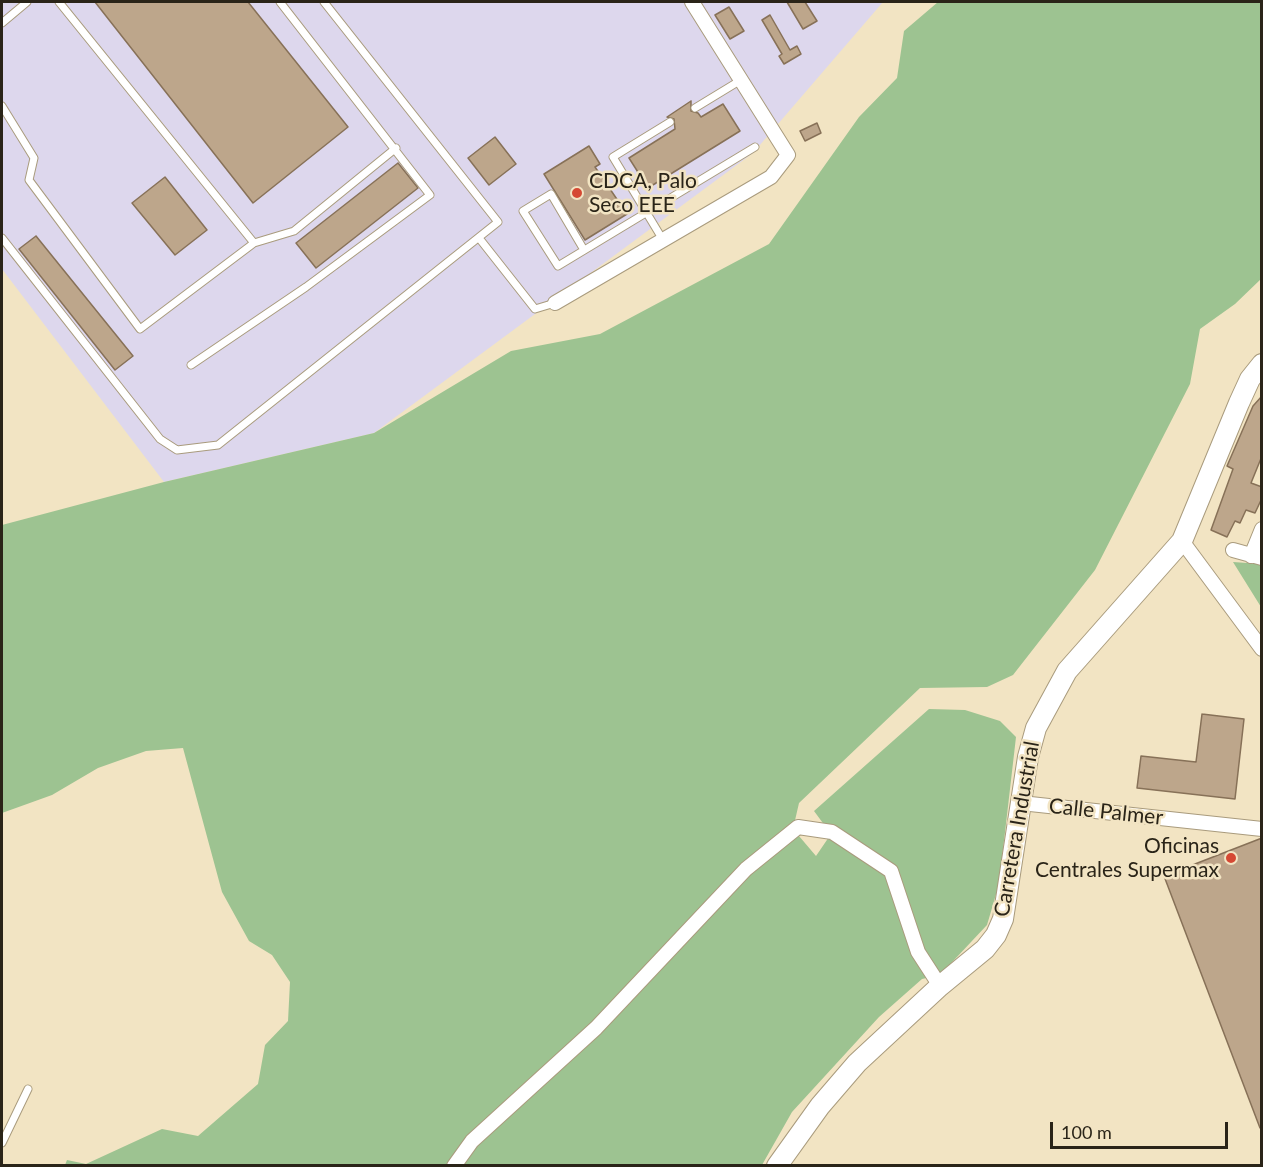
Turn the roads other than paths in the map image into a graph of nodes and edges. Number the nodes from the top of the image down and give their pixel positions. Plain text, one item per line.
1 (27, 2) edge
2 (59, 2) edge
3 (280, 2) edge
4 (324, 2) edge
5 (692, 2) edge
6 (2, 23) edge
7 (741, 80) junction
8 (2, 106) edge
9 (695, 108) dead end
10 (670, 122) dead end
11 (396, 147) junction
12 (755, 147) dead end
13 (646, 213) junction
14 (2, 238) edge
15 (478, 238) junction
16 (663, 240) junction
17 (254, 243) junction
18 (584, 250) junction
19 (555, 303) joint
20 (1262, 364) edge
21 (191, 365) dead end
22 (1262, 529) edge
23 (1182, 541) junction
24 (1233, 550) dead end
25 (1256, 557) edge
26 (1262, 649) edge
27 (1021, 803) junction
28 (1262, 829) edge
29 (940, 986) junction
30 (28, 1089) dead end
31 (2, 1143) edge
32 (454, 1166) edge
33 (777, 1166) edge

1 - 6 lane
2 - 17 lane
3 - 11 lane
4 - 15 lane
5 - 7 street
7 - 9 lane
7 - 16 street
8 - 17 lane
10 - 13 lane
11 - 17 lane
11 - 21 lane
12 - 13 lane
13 - 16 lane
13 - 18 lane
14 - 15 lane
15 - 19 lane
16 - 19 street
18 - 18 lane
20 - 23 street, Carretera Industrial
22 - 25 street
23 - 26 street
23 - 27 street, Carretera Industrial
24 - 25 street
27 - 28 street, Calle Palmer
27 - 29 street, Carretera Industrial
29 - 32 street
29 - 33 street, Carretera Industrial
30 - 31 lane

